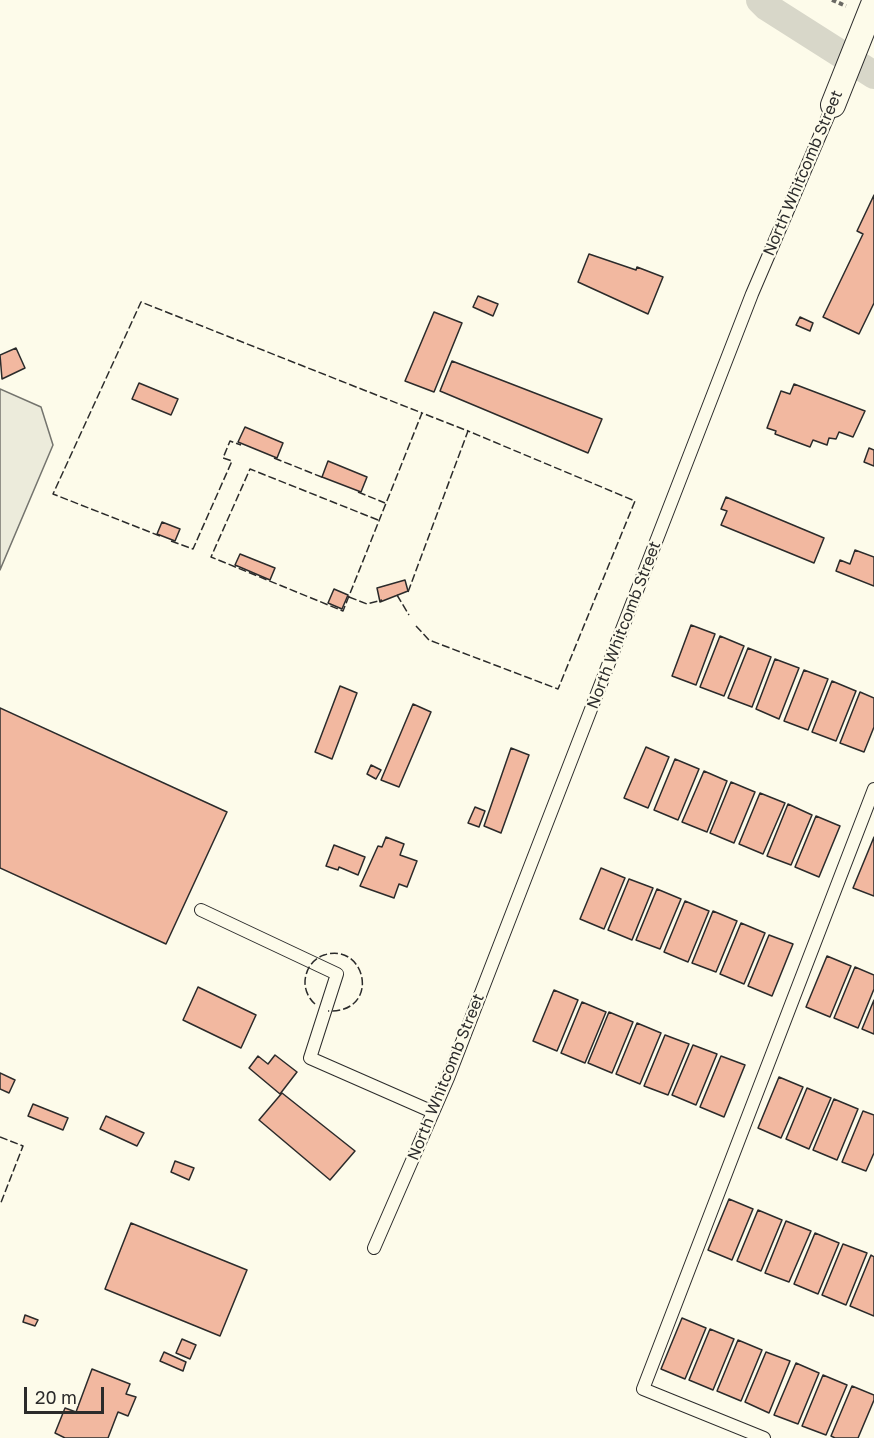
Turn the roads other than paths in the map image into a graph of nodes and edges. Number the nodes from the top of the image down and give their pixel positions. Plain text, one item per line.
1 (874, 2) edge
2 (833, 105) joint
3 (874, 789) edge
4 (201, 910) dead end
5 (433, 1112) junction
6 (374, 1248) dead end
7 (764, 1438) edge

1 - 2 street, North Whitcomb Street
2 - 5 lane, North Whitcomb Street
3 - 7 lane
4 - 5 lane
5 - 6 lane, North Whitcomb Street

